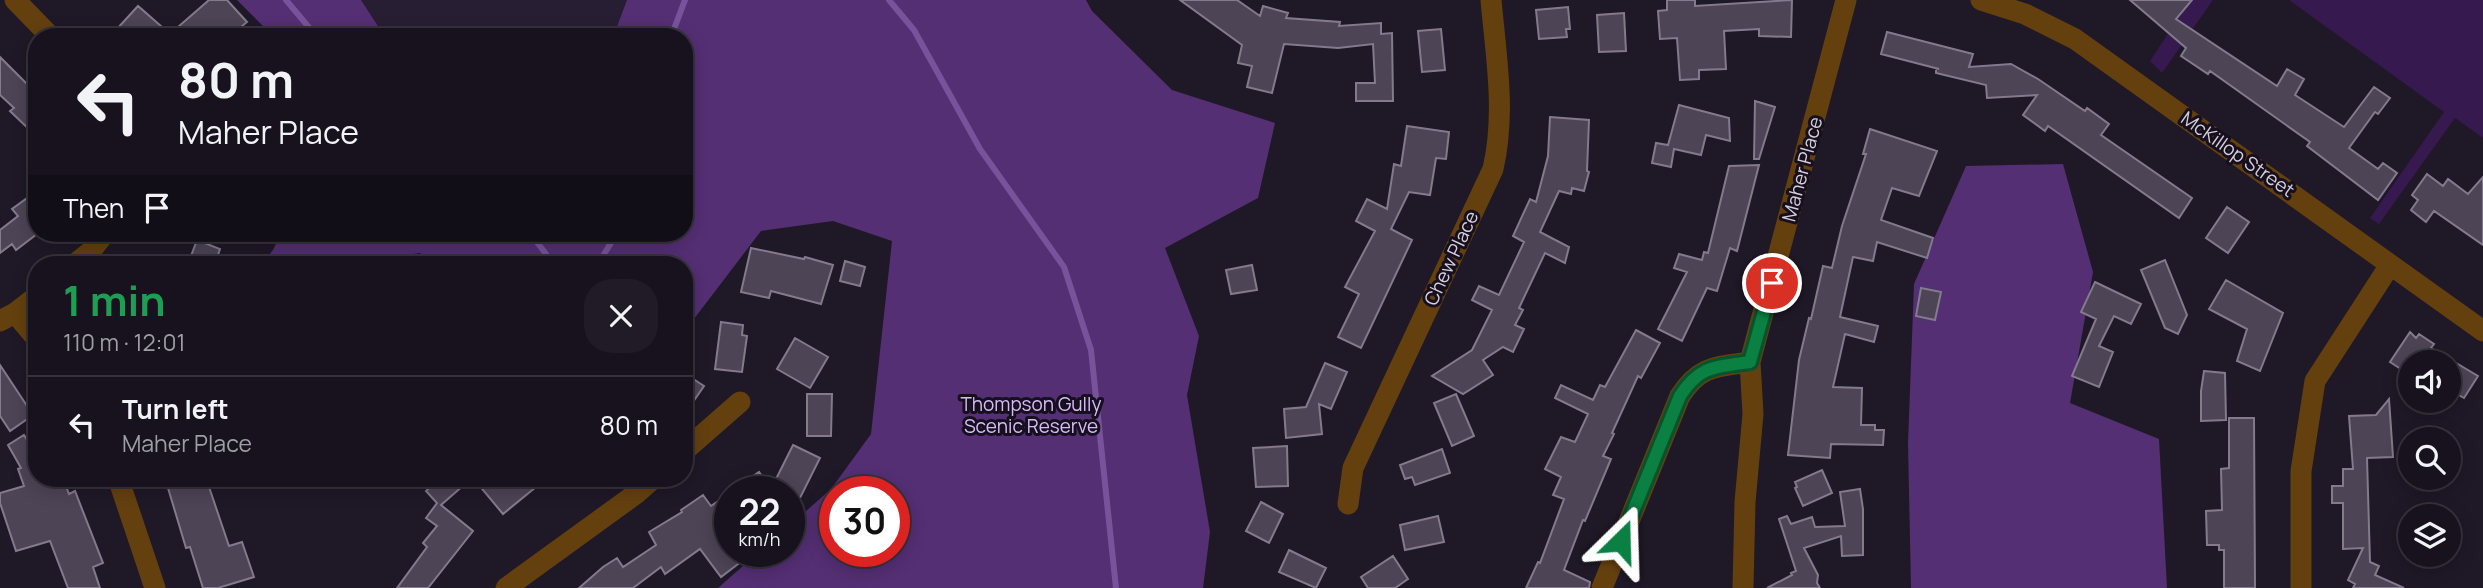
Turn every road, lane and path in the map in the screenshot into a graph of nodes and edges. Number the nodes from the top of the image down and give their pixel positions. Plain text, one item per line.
1 (15, 0) edge
2 (1491, 0) edge
3 (1846, 0) edge
4 (1980, 0) edge
5 (42, 28) edge
6 (98, 242) edge
7 (85, 256) edge
8 (2390, 265) junction
9 (28, 303) edge
10 (8, 317) edge
11 (2483, 331) edge
12 (28, 332) edge
13 (1750, 362) junction
14 (740, 402) dead end
15 (693, 443) edge
16 (121, 487) edge
17 (644, 487) edge
18 (1348, 504) dead end
19 (155, 588) edge
20 (506, 588) edge
21 (1602, 588) edge
22 (1743, 588) edge
23 (2301, 588) edge

1 - 5 street
2 - 18 street, Chew Place
3 - 13 street, Maher Place
4 - 8 street, McKillop Street
6 - 7 street
8 - 11 street, McKillop Street
8 - 23 street
9 - 10 street
10 - 12 street
13 - 21 street
13 - 22 street, Maher Place
14 - 15 street
16 - 19 street
17 - 20 street

